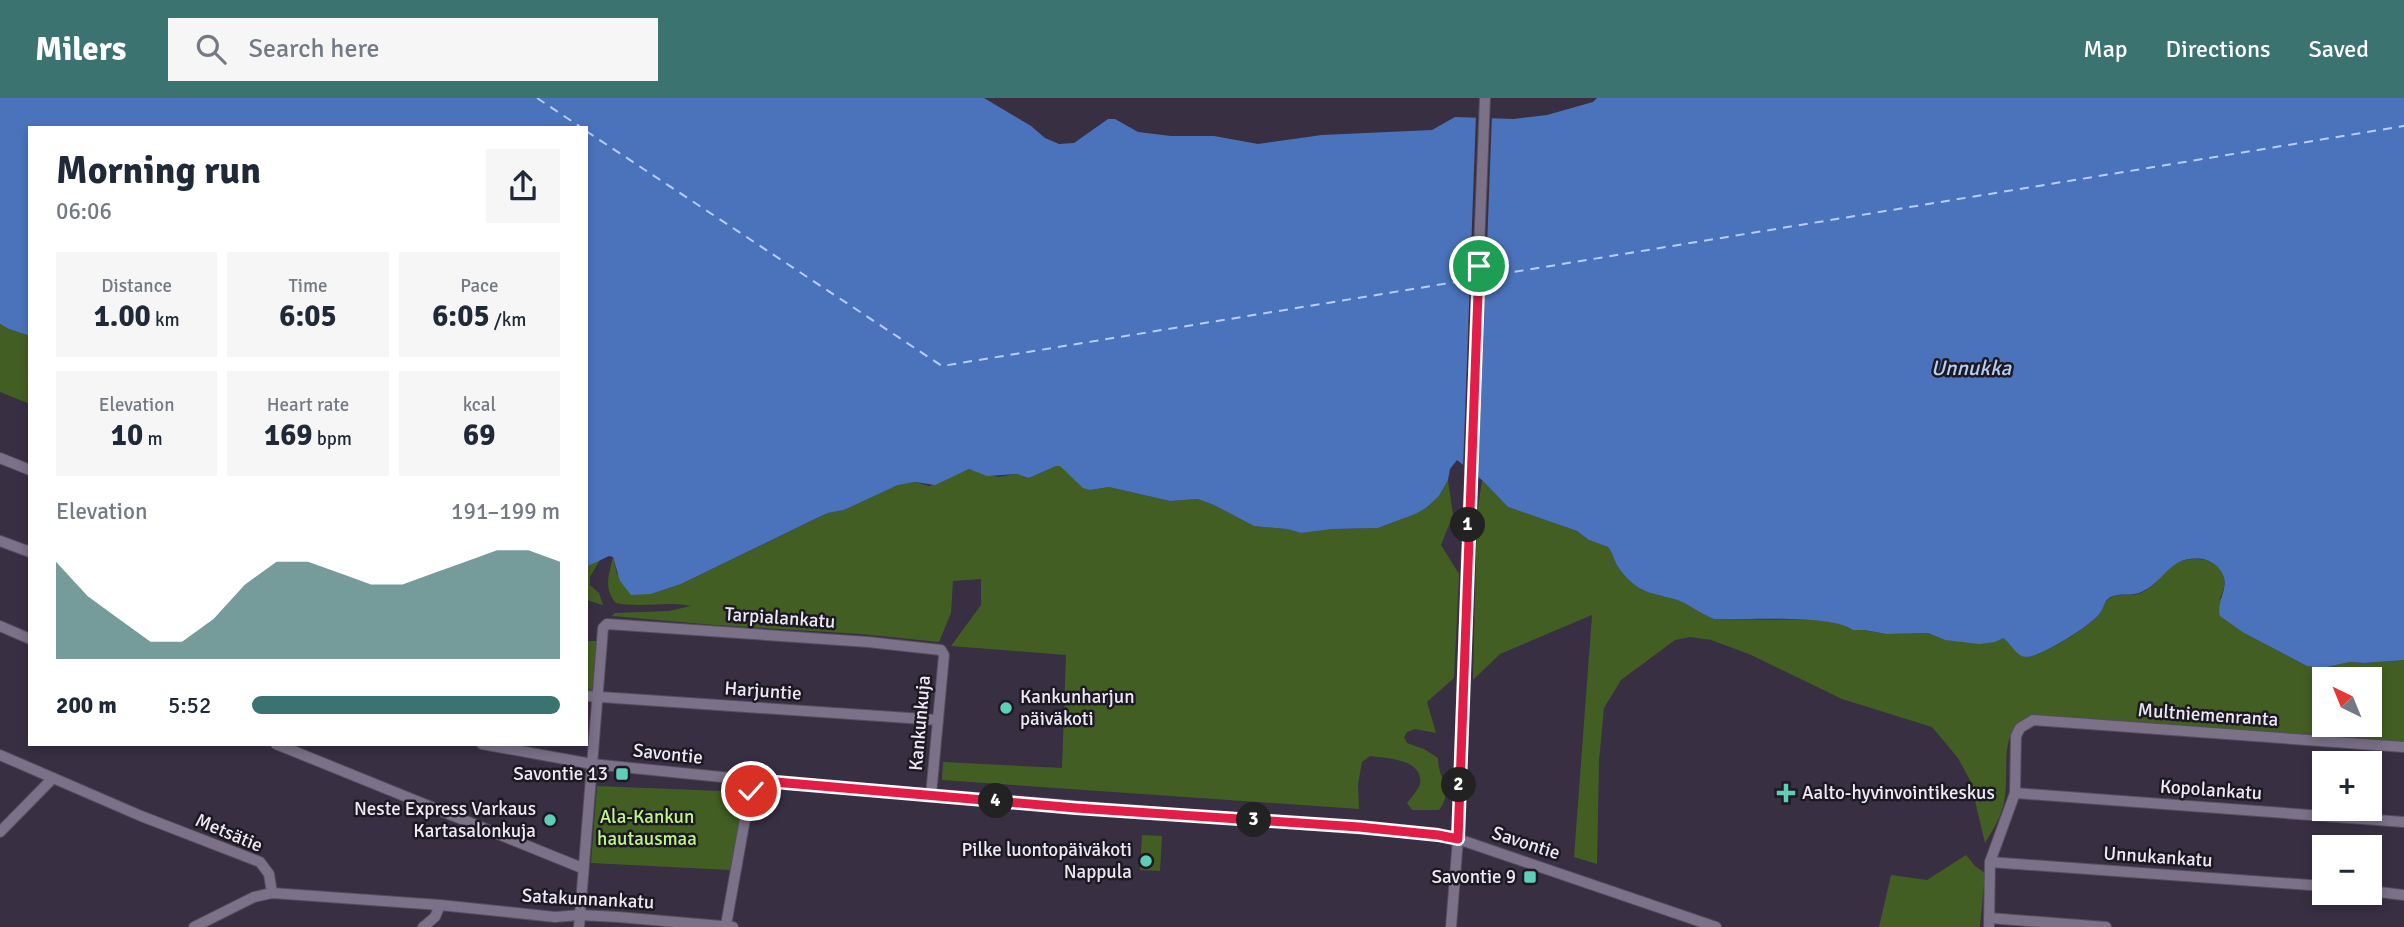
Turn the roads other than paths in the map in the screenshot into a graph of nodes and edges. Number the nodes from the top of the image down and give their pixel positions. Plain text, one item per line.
1 (1485, 98) edge
2 (0, 458) edge
3 (28, 469) edge
4 (0, 541) edge
5 (28, 551) edge
6 (0, 626) edge
7 (28, 638) edge
8 (944, 655) joint
9 (592, 696) edge
10 (938, 720) junction
11 (281, 746) edge
12 (493, 746) edge
13 (2404, 747) edge
14 (0, 755) edge
15 (592, 764) junction
16 (53, 778) junction
17 (752, 780) junction
18 (2015, 793) junction
19 (931, 795) junction
20 (2404, 822) edge
21 (0, 832) edge
22 (1458, 839) junction
23 (1990, 862) junction
24 (582, 868) junction
25 (2312, 885) edge
26 (272, 892) junction
27 (2382, 892) edge
28 (2404, 895) edge
29 (440, 905) junction
30 (579, 921) edge
31 (1989, 923) edge
32 (730, 926) edge
33 (194, 927) edge
34 (423, 927) edge
35 (1451, 927) edge
36 (1716, 927) edge
37 (2106, 927) edge

1 - 22 street
2 - 3 street
4 - 5 street
6 - 7 street
8 - 9 street, Tarpialankatu
8 - 10 street, Kankunkuja
9 - 10 street, Harjuntie
9 - 15 street
10 - 19 street, Kankunkuja
11 - 24 street
12 - 15 street, Savontie
13 - 18 street, Multniemenranta
14 - 16 street, Metsätie
15 - 17 street, Savontie
15 - 24 street
16 - 21 street
16 - 26 street, Metsätie
17 - 19 street, Savontie
17 - 32 street
18 - 20 street, Kopolankatu
18 - 23 street
19 - 22 street, Savontie
22 - 35 street
22 - 36 street, Savontie
23 - 25 street, Unnukankatu
23 - 31 street
24 - 30 street
26 - 29 street
26 - 33 street
27 - 28 street
29 - 30 street, Satakunnankatu
29 - 34 street
30 - 32 street, Satakunnankatu
31 - 37 street

